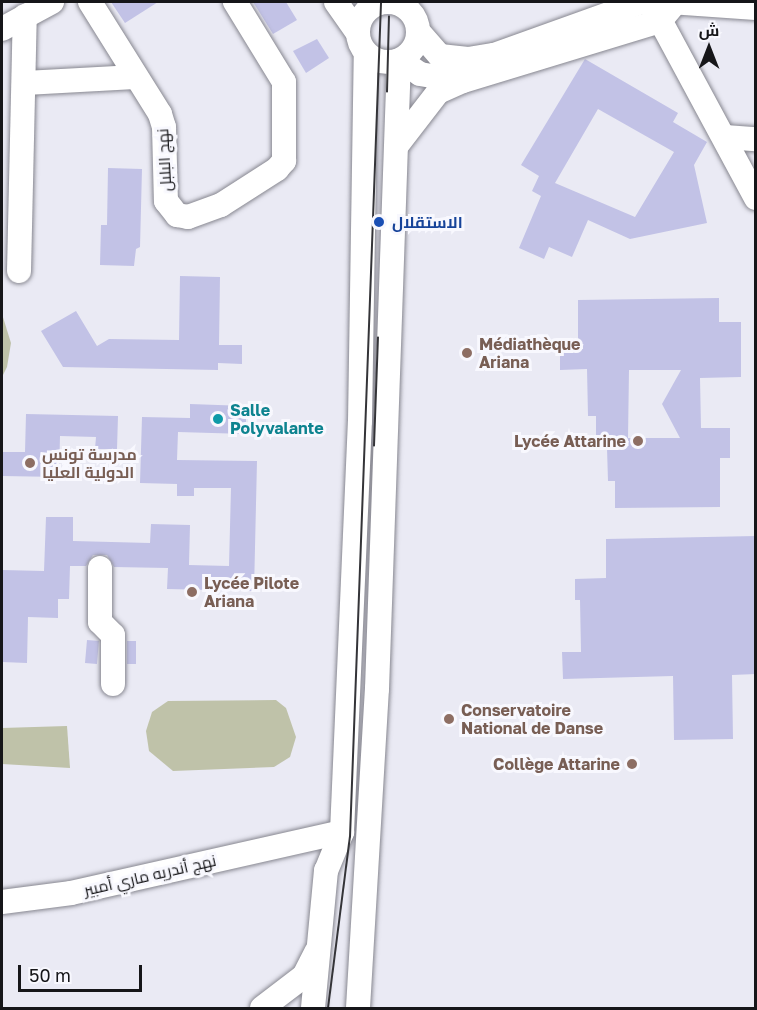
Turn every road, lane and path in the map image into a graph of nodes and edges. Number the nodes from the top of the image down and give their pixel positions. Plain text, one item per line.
1 (52, 2) edge
2 (90, 2) edge
3 (235, 2) edge
4 (336, 2) edge
5 (642, 2) edge
6 (676, 2) edge
7 (369, 4) edge
8 (660, 8) edge
9 (756, 8) edge
10 (414, 15) edge
11 (25, 16) junction
12 (2, 29) edge
13 (362, 43) junction
14 (400, 60) junction
15 (135, 77) junction
16 (463, 81) junction
17 (25, 83) junction
18 (725, 137) junction
19 (756, 139) edge
20 (398, 144) junction
21 (756, 198) edge
22 (20, 271) dead end
23 (100, 568) dead end
24 (112, 684) dead end
25 (342, 832) junction
26 (298, 842) junction
27 (326, 871) junction
28 (2, 902) edge
29 (321, 932) junction
30 (363, 1004) edge
31 (262, 1008) edge
32 (314, 1008) edge

1 - 11 street
2 - 15 street, نهج البلبل
3 - 15 street, نهج البلبل
4 - 13 street
5 - 10 street
6 - 8 street
6 - 9 street
7 - 10 street
7 - 13 street
8 - 16 street
8 - 18 street
10 - 14 street
11 - 12 street
11 - 17 street
13 - 14 street
13 - 25 street
14 - 16 street
14 - 20 street
15 - 17 street
16 - 20 street
17 - 22 street
18 - 19 street
18 - 21 street
20 - 30 street
23 - 24 street
25 - 26 street, نهج أندريه ماري أمبير
25 - 27 street
26 - 27 street
26 - 28 street, نهج أندريه ماري أمبير
27 - 29 street
29 - 31 street
29 - 32 street

